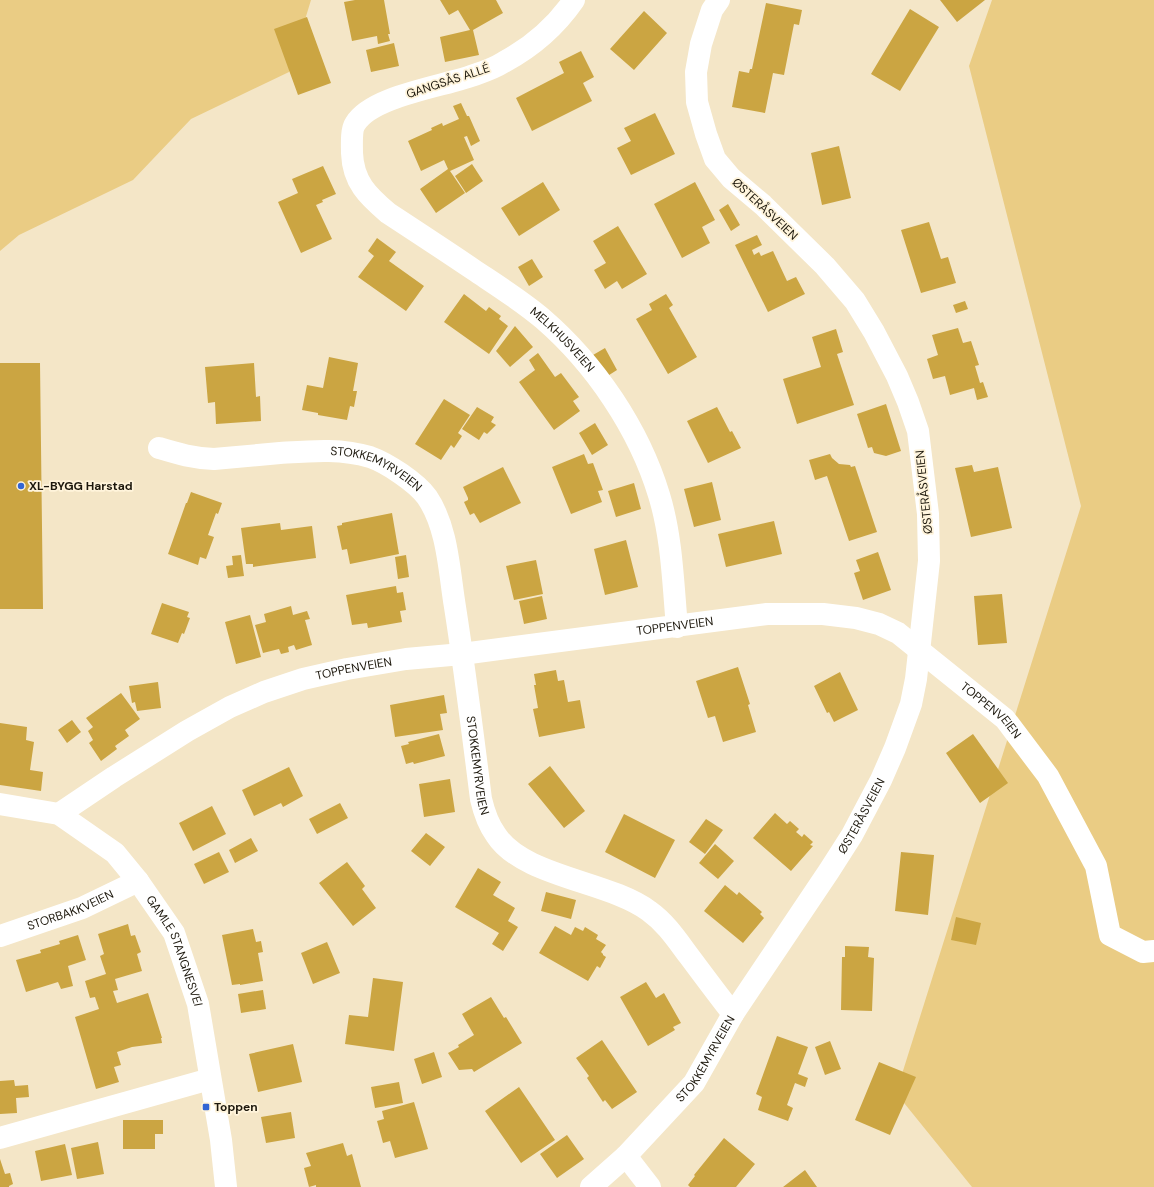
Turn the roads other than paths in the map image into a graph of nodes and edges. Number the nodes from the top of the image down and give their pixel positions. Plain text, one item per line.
1 (574, 0) edge
2 (719, 0) edge
3 (354, 124) joint
4 (159, 448) dead end
5 (677, 626) junction
6 (919, 651) junction
7 (462, 654) junction
8 (0, 804) edge
9 (59, 814) junction
10 (138, 881) junction
11 (0, 936) edge
12 (1154, 951) edge
13 (733, 1014) junction
14 (210, 1079) junction
15 (0, 1138) edge
16 (626, 1156) junction
17 (226, 1187) edge
18 (590, 1187) edge
19 (650, 1187) edge

1 - 3 street, GANGSÅS ALLÉ
2 - 6 street, ØSTERÅSVEIEN
3 - 5 street, MELKHUSVEIEN
4 - 7 street, STOKKEMYRVEIEN
5 - 6 street, TOPPENVEIEN
5 - 7 street, TOPPENVEIEN
6 - 12 street, TOPPENVEIEN
6 - 13 street, ØSTERÅSVEIEN
7 - 9 street, TOPPENVEIEN
7 - 13 street, STOKKEMYRVEIEN
8 - 9 street, GAMLE STANGNESVEI
9 - 10 street, GAMLE STANGNESVEI
10 - 11 street, STORBAKKVEIEN
10 - 14 street, GAMLE STANGNESVEI
13 - 16 street, STOKKEMYRVEIEN
14 - 15 street
14 - 17 street, GAMLE STANGNESVEI
16 - 18 street, STOKKEMYRVEIEN
16 - 19 street

